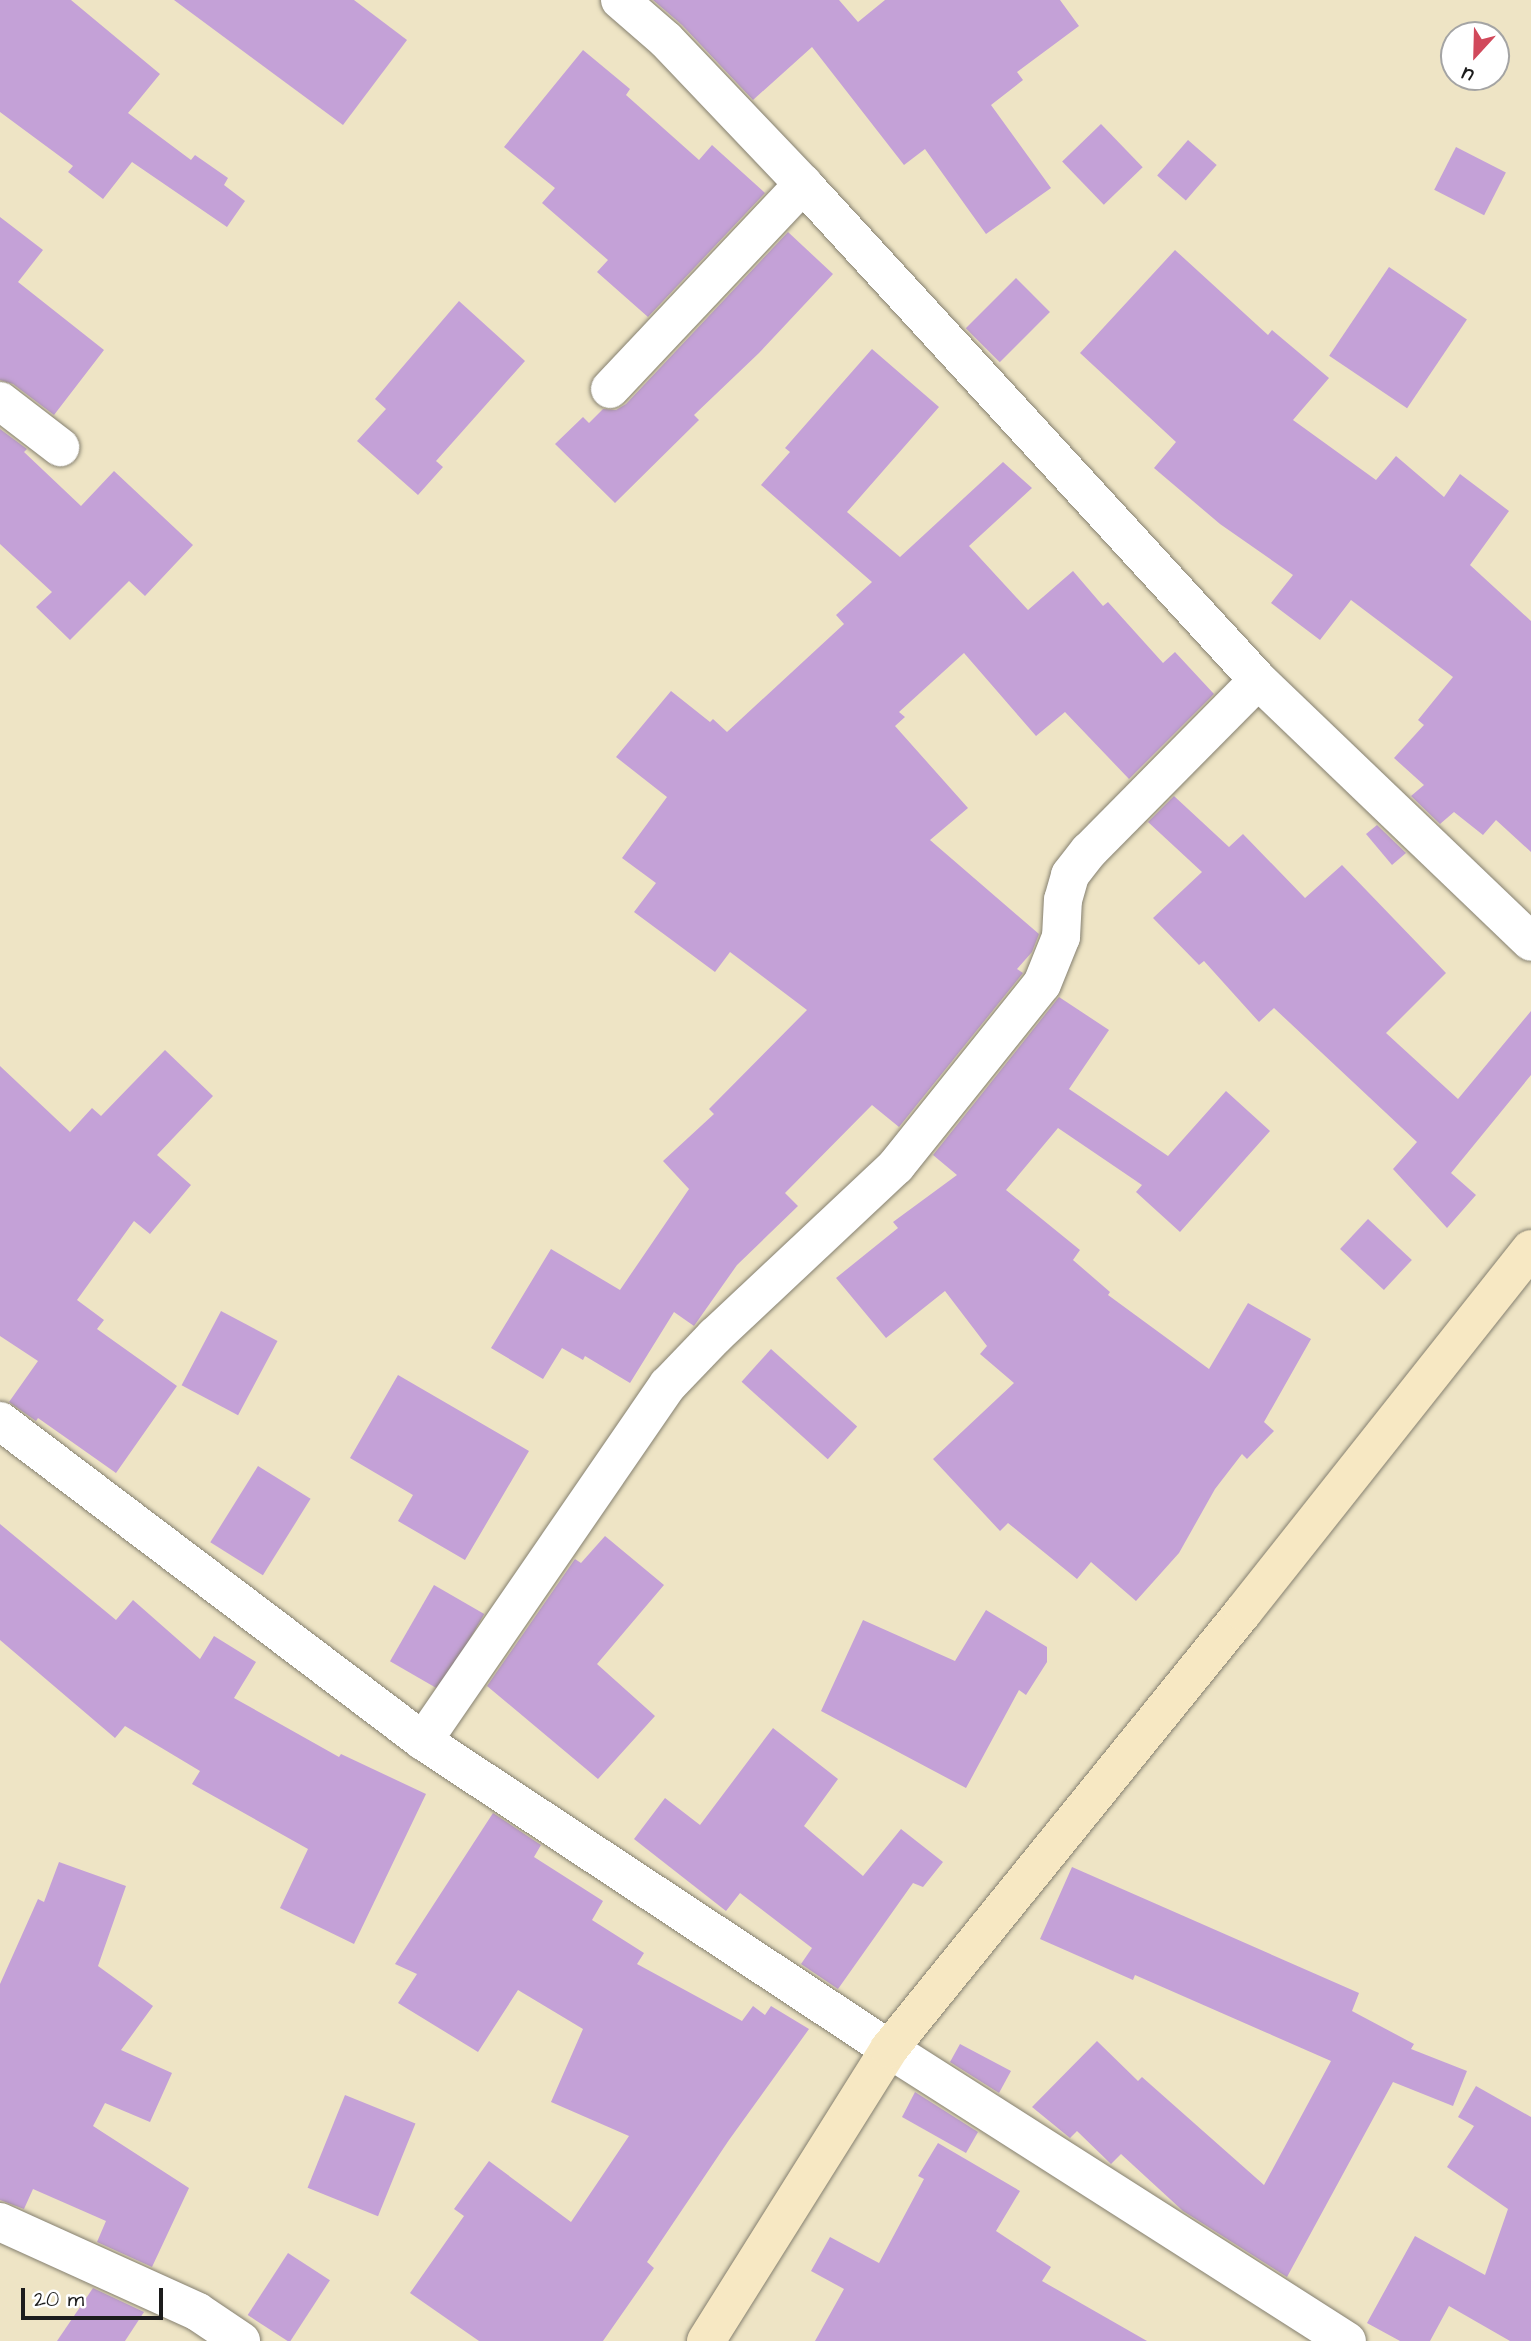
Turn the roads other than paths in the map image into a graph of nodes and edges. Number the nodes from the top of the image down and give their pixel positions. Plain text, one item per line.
1 (620, 0) edge
2 (803, 184) junction
3 (610, 389) dead end
4 (0, 401) edge
5 (60, 447) dead end
6 (1258, 680) junction
7 (1531, 942) edge
8 (1531, 1249) edge
9 (0, 1421) edge
10 (423, 1741) junction
11 (889, 2049) junction
12 (0, 2222) edge
13 (242, 2341) edge
14 (706, 2341) edge
15 (1347, 2341) edge

1 - 2 street
2 - 3 street
2 - 6 street
4 - 5 street
6 - 7 street
6 - 10 street
8 - 11 street
9 - 10 street
10 - 11 street
11 - 14 street
11 - 15 street
12 - 13 street

